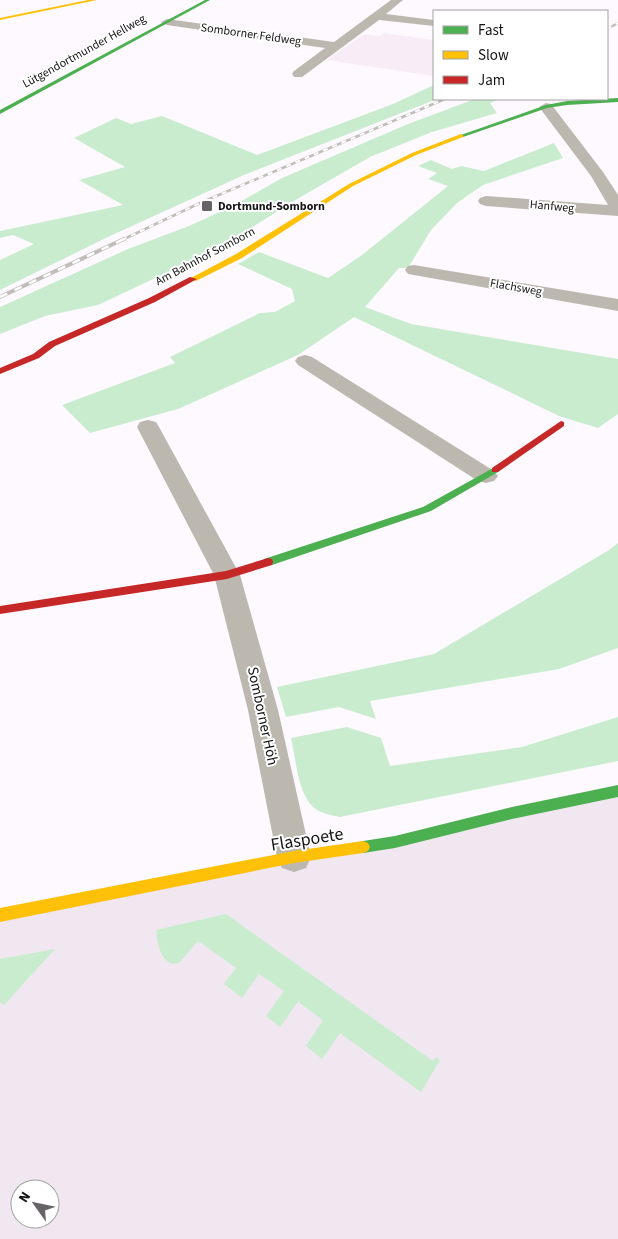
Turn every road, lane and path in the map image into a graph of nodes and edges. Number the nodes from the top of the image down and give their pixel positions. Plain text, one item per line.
1 (95, 0) edge
2 (208, 0) edge
3 (398, 0) edge
4 (377, 16) junction
5 (0, 18) edge
6 (167, 22) junction
7 (433, 23) edge
8 (336, 46) junction
9 (298, 74) dead end
10 (618, 100) edge
11 (546, 107) junction
12 (0, 112) edge
13 (486, 201) dead end
14 (618, 210) edge
15 (414, 270) dead end
16 (618, 305) edge
17 (305, 361) dead end
18 (0, 371) edge
19 (561, 424) dead end
20 (148, 427) dead end
21 (486, 476) junction
22 (227, 576) junction
23 (0, 610) edge
24 (618, 792) edge
25 (294, 857) junction
26 (0, 915) edge

1 - 5 street
2 - 6 street, Lütgendortmunder Hellweg
3 - 4 street, Somborner Feldweg
4 - 7 street
4 - 8 street, Somborner Feldweg
6 - 8 street, Somborner Feldweg
6 - 12 street, Lütgendortmunder Hellweg
8 - 9 street, Somborner Feldweg
10 - 11 street, Am Bahnhof Somborn
11 - 14 street
11 - 18 street, Am Bahnhof Somborn
13 - 14 street, Hanfweg
15 - 16 street, Flachsweg
17 - 21 street
19 - 21 street
20 - 22 street, Somborner Höh
21 - 22 street
22 - 23 street
22 - 25 street, Somborner Höh
24 - 25 street, Flaspoete
25 - 26 street, Flaspoete

